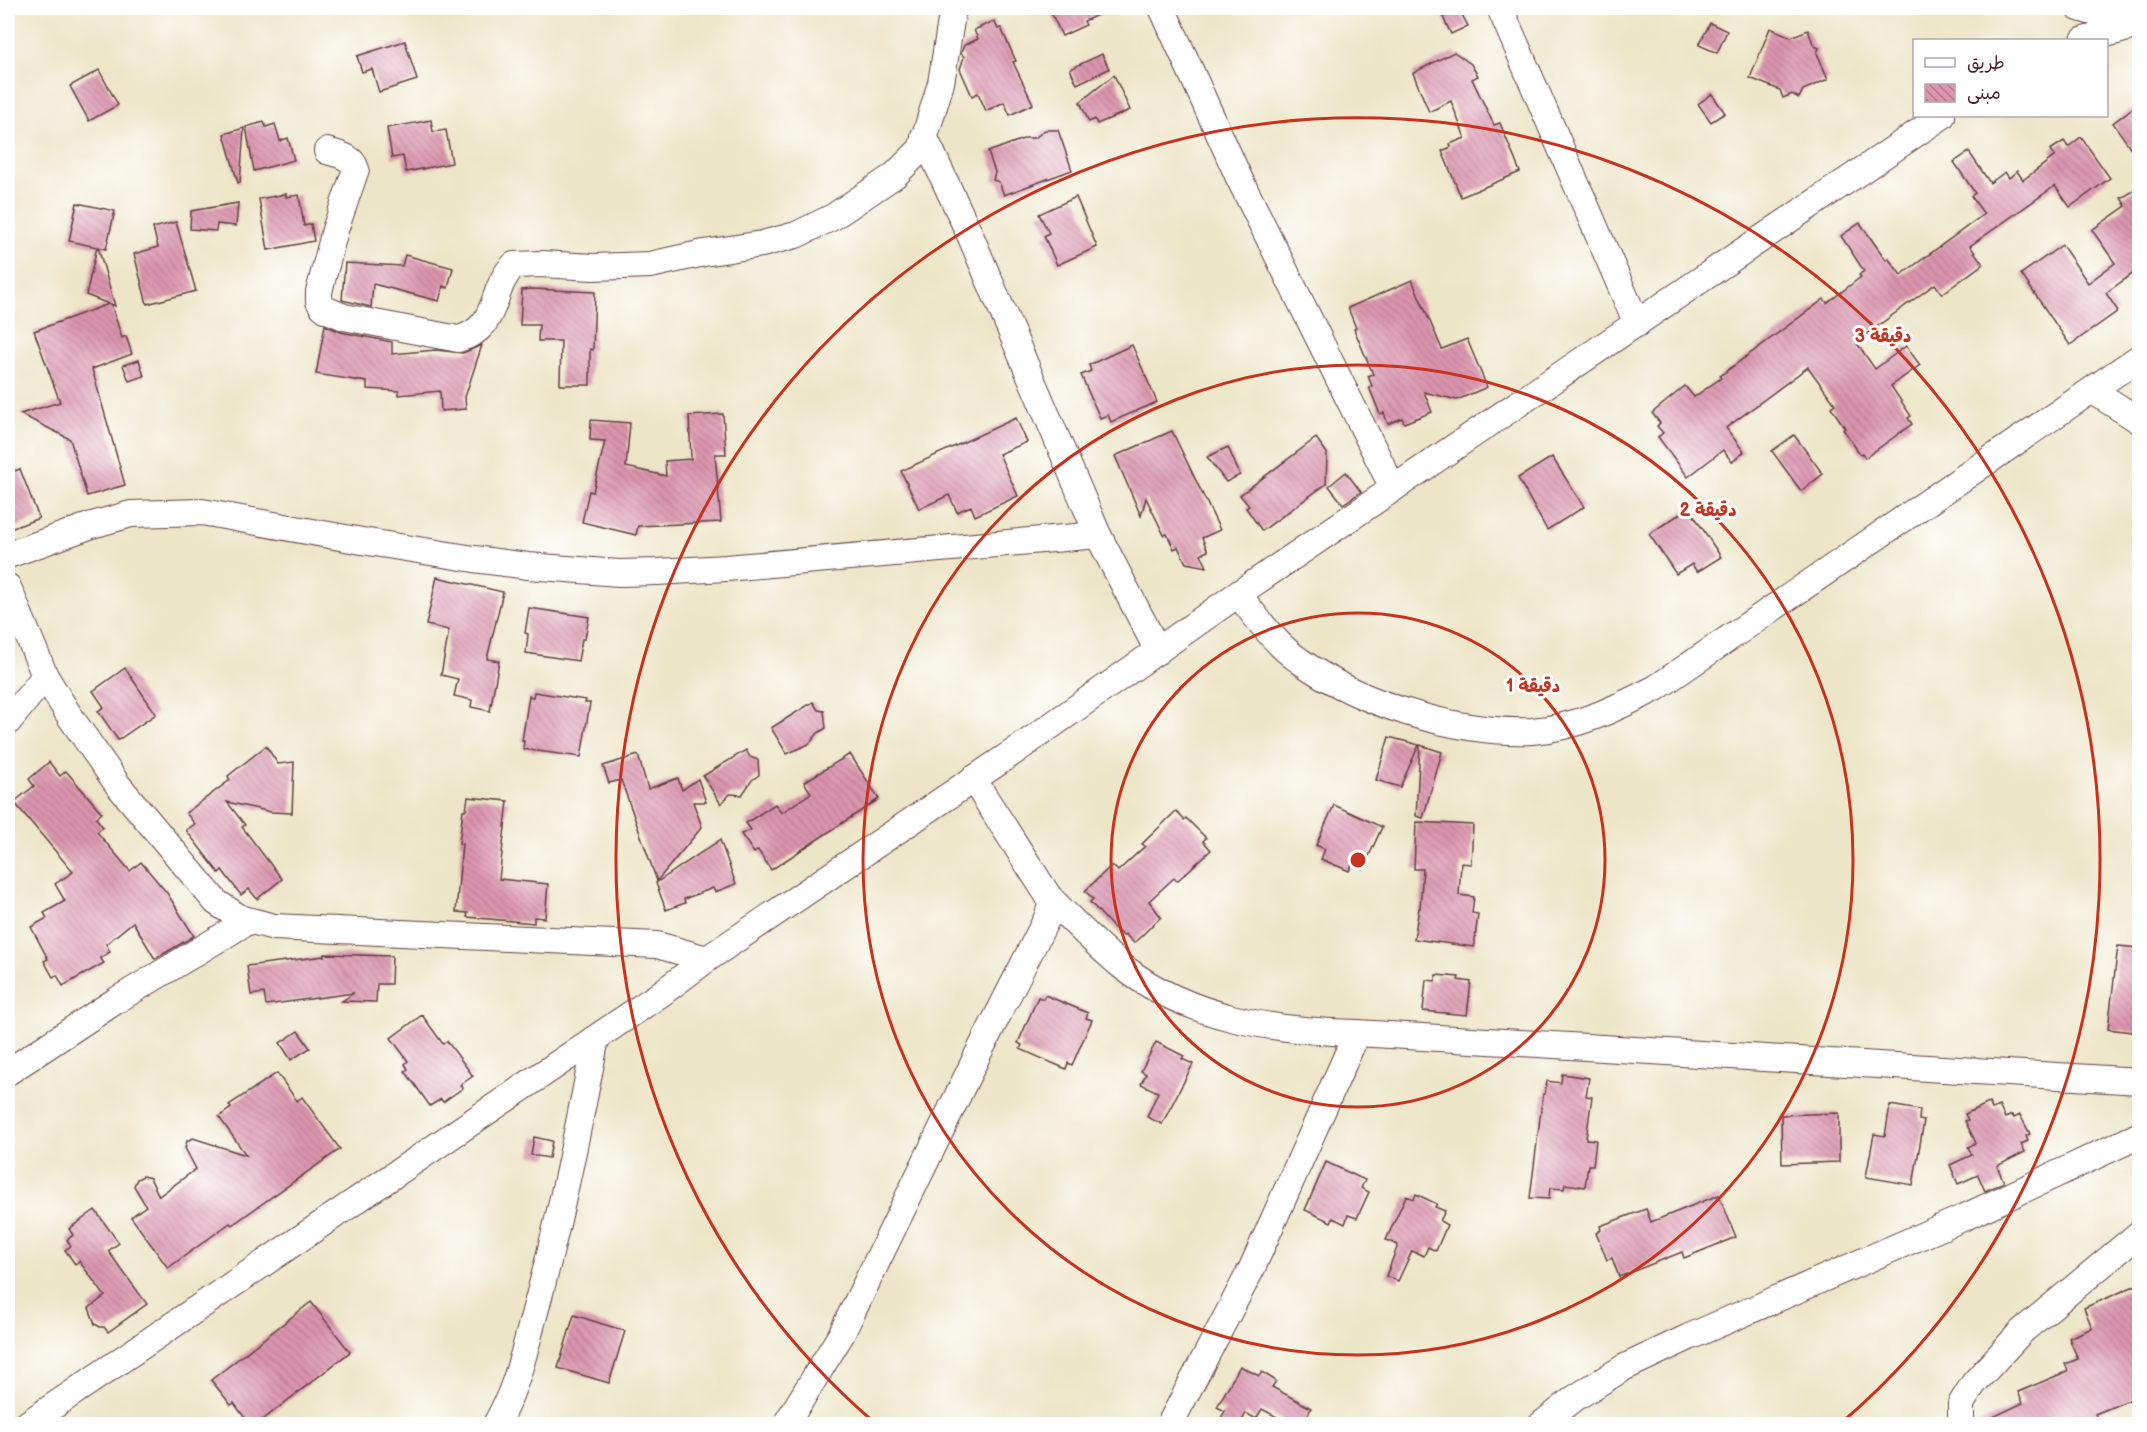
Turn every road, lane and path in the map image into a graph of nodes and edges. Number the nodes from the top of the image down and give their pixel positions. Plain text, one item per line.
1 (952, 8) edge
2 (1162, 8) edge
3 (1500, 8) edge
4 (2079, 8) edge
5 (2138, 25) edge
6 (2088, 39) edge
7 (1941, 117) edge
8 (924, 136) junction
9 (327, 151) dead end
10 (1638, 324) junction
11 (2139, 357) edge
12 (2093, 391) junction
13 (2139, 421) edge
14 (1393, 488) junction
15 (1098, 535) junction
16 (8, 555) edge
17 (8, 588) edge
18 (1238, 594) junction
19 (1158, 651) junction
20 (45, 676) junction
21 (8, 722) edge
22 (973, 779) junction
23 (1049, 897) junction
24 (248, 921) junction
25 (708, 959) junction
26 (1357, 1033) junction
27 (596, 1038) junction
28 (8, 1072) edge
29 (2139, 1081) edge
30 (2139, 1135) edge
31 (2139, 1233) edge
32 (27, 1425) edge
33 (496, 1425) edge
34 (786, 1425) edge
35 (1170, 1425) edge
36 (1542, 1425) edge
37 (1961, 1425) edge

1 - 8 street
2 - 14 street
3 - 10 street
4 - 5 street
5 - 6 street
7 - 10 street
8 - 9 street
8 - 15 street
10 - 14 street
11 - 12 street
12 - 13 street
12 - 18 street
14 - 18 street
15 - 16 street
15 - 19 street
17 - 20 street
18 - 19 street
19 - 22 street
20 - 21 street
20 - 24 street
22 - 23 street
22 - 25 street
23 - 26 street
23 - 34 street
24 - 25 street
24 - 28 street
25 - 27 street
26 - 29 street
26 - 35 street
27 - 32 street
27 - 33 street
30 - 36 street
31 - 37 street

